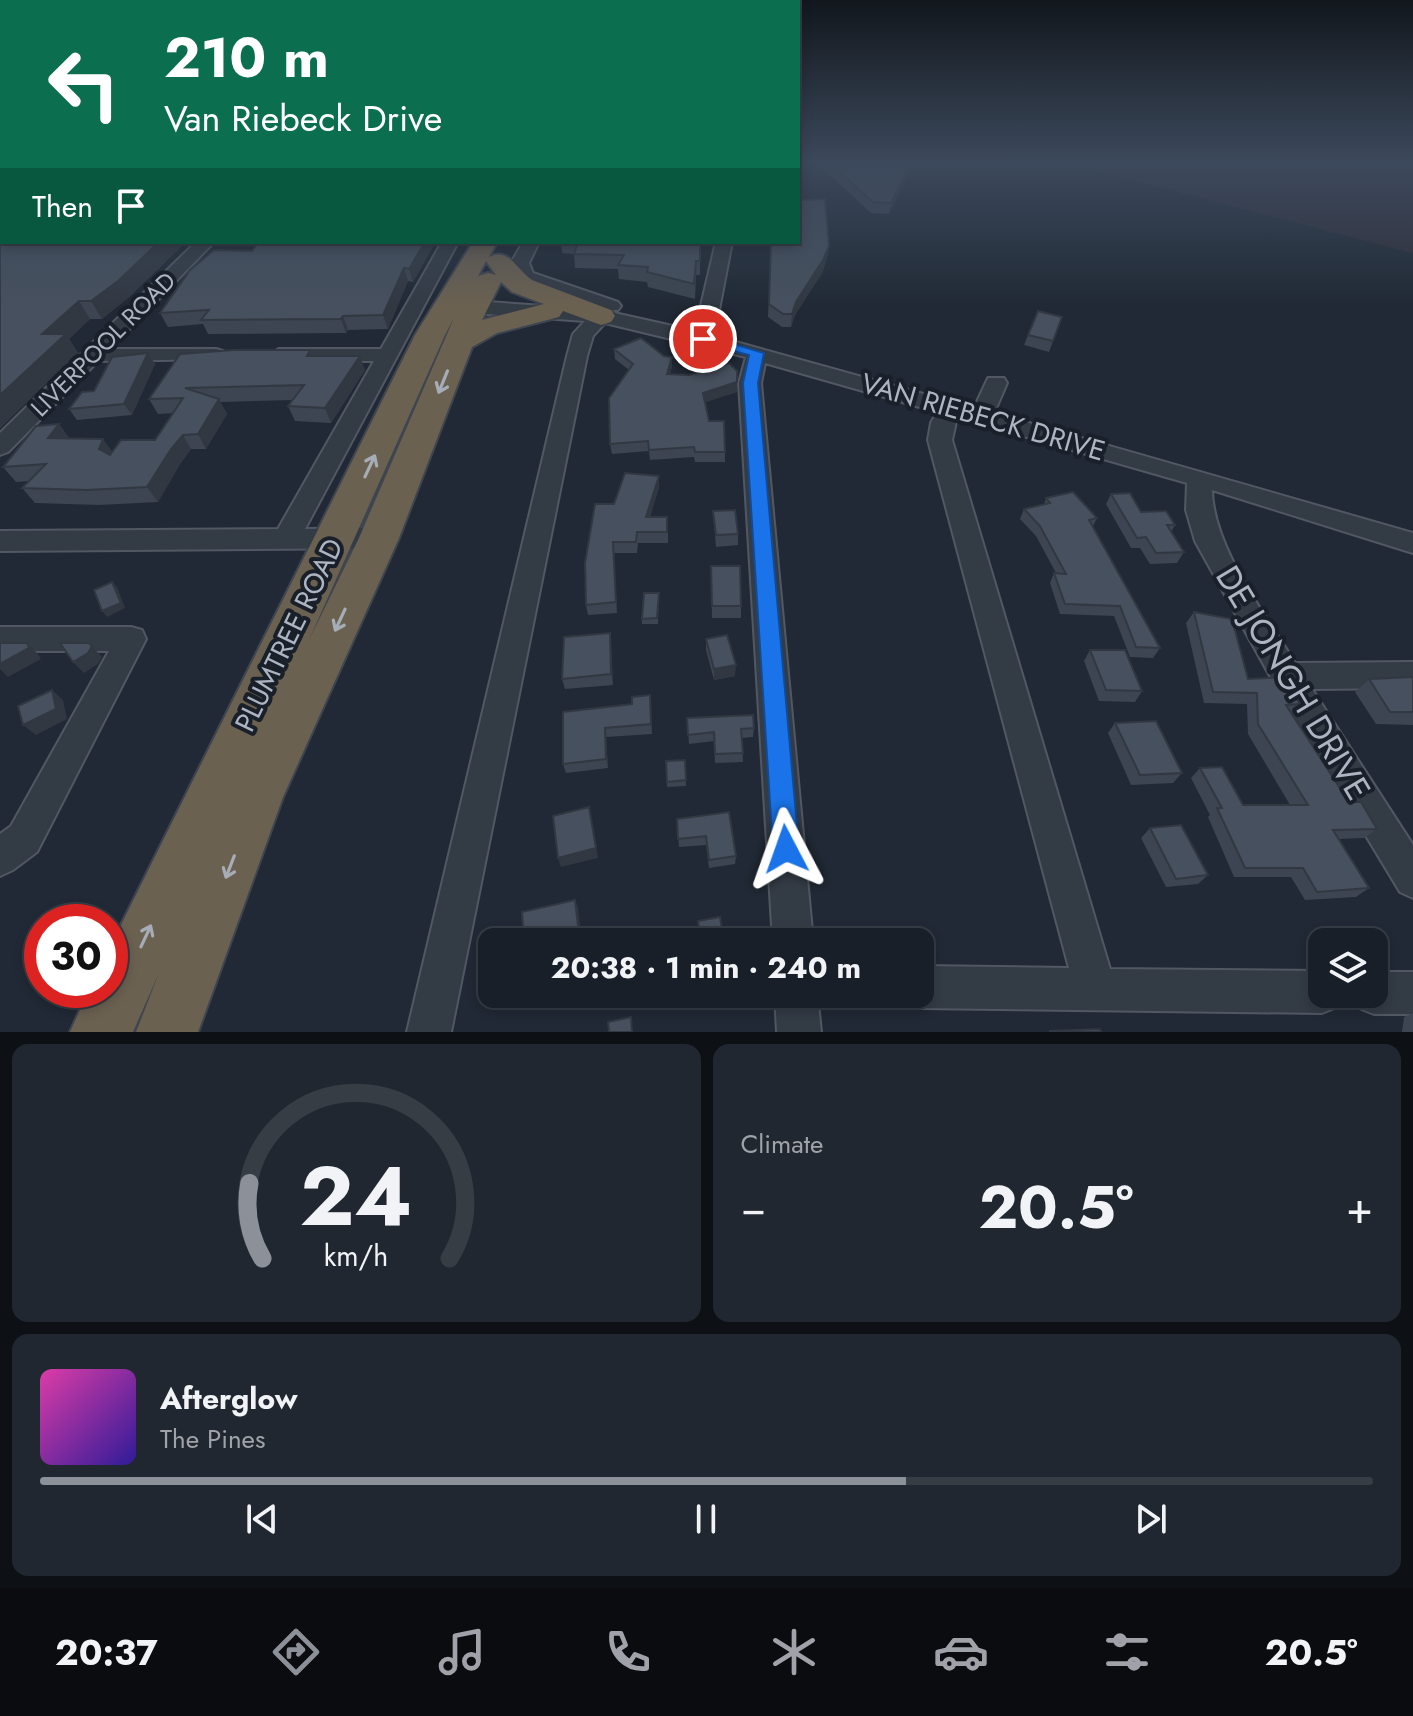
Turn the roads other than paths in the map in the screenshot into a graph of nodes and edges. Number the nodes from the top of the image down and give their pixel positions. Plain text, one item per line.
1 (204, 244) edge
2 (449, 244) edge
3 (724, 244) edge
4 (506, 247) edge
5 (549, 311) joint
6 (601, 316) junction
7 (456, 317) junction
8 (704, 333) junction
9 (757, 353) junction
10 (92, 355) junction
11 (232, 355) edge
12 (263, 355) edge
13 (388, 355) junction
14 (996, 383) dead end
15 (966, 412) junction
16 (0, 447) edge
17 (1199, 478) junction
18 (334, 537) junction
19 (0, 541) edge
20 (1413, 543) edge
21 (0, 639) edge
22 (1413, 675) edge
23 (1286, 676) junction
24 (0, 857) edge
25 (1413, 879) edge
26 (792, 928) edge
27 (934, 987) edge
28 (1095, 989) junction
29 (1308, 992) edge
30 (1388, 993) edge
31 (1413, 993) edge
32 (797, 1008) edge
33 (101, 1032) edge
34 (167, 1032) edge
35 (429, 1032) edge
36 (799, 1032) edge

1 - 10 street, LIVERPOOL ROAD
2 - 13 street
3 - 8 street
4 - 6 highway
4 - 7 highway, PLUMTREE ROAD
4 - 8 street
5 - 6 street, VAN RIEBECK DRIVE
5 - 7 highway
6 - 8 street, VAN RIEBECK DRIVE
6 - 35 street
7 - 18 highway, PLUMTREE ROAD
8 - 9 street, VAN RIEBECK DRIVE
9 - 15 street, VAN RIEBECK DRIVE
9 - 26 street
10 - 11 street
10 - 16 street, LIVERPOOL ROAD
12 - 13 street
13 - 18 street
14 - 15 street
15 - 17 street, VAN RIEBECK DRIVE
15 - 28 street
17 - 20 street, VAN RIEBECK DRIVE
17 - 23 street, DE JONGH DRIVE
18 - 19 street
33 -> 18 highway, PLUMTREE ROAD
18 -> 34 highway, PLUMTREE ROAD
21 - 24 street
22 - 23 street
23 - 25 street, DE JONGH DRIVE
27 - 28 street
28 - 29 street
30 - 31 street
32 - 36 street

